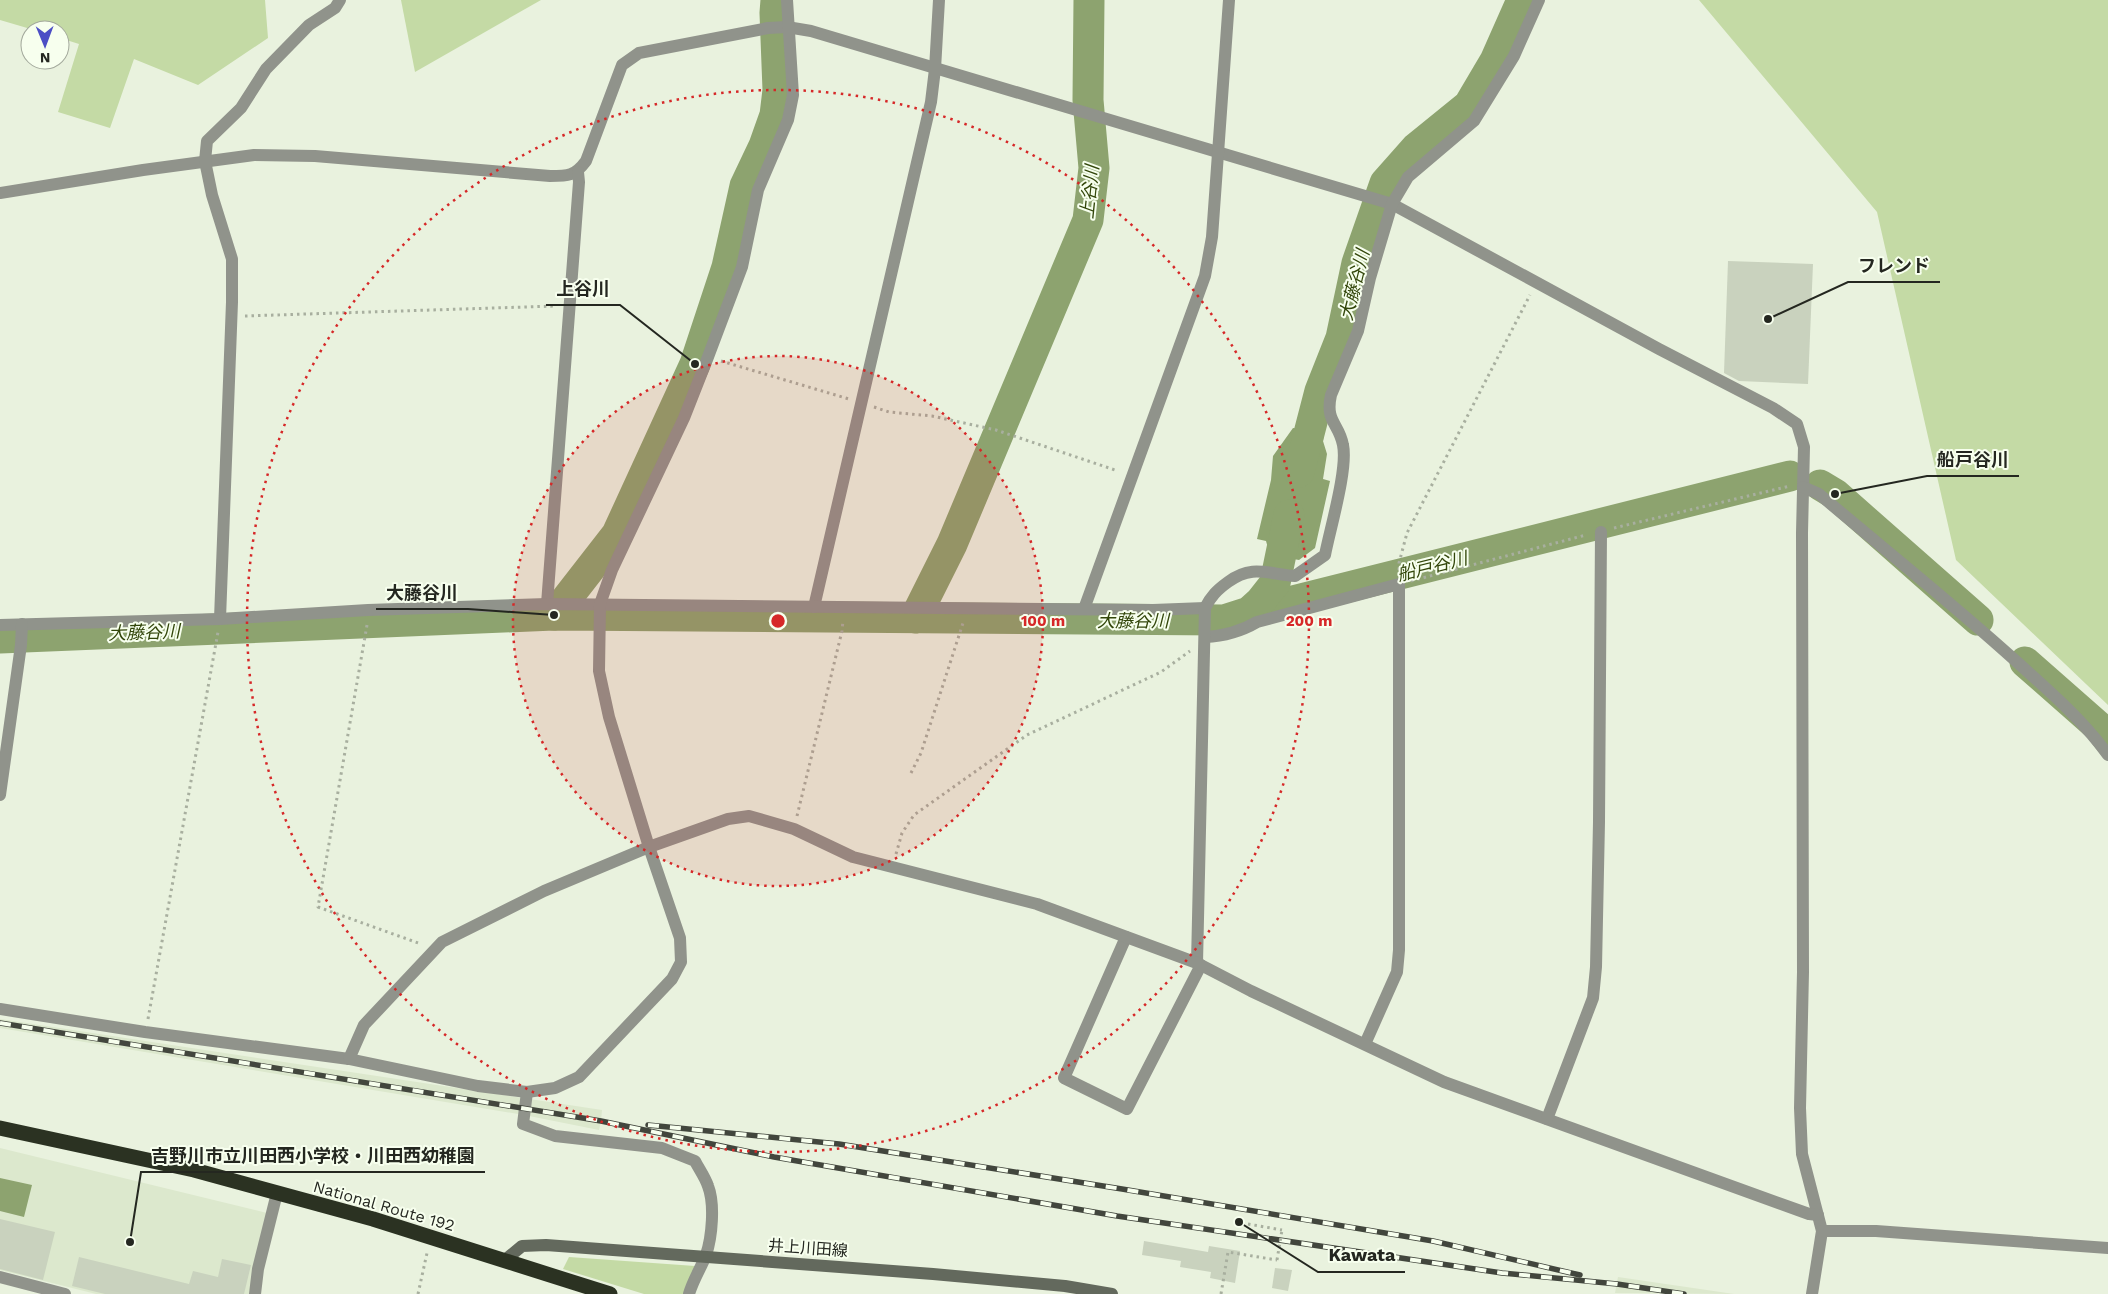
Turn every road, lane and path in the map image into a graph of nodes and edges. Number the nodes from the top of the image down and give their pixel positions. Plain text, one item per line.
1 (340, 0) edge
2 (787, 0) edge
3 (939, 0) edge
4 (1229, 0) edge
5 (1539, 0) edge
6 (779, 27) junction
7 (936, 69) junction
8 (1217, 151) junction
9 (205, 161) junction
10 (578, 172) junction
11 (0, 193) edge
12 (1388, 202) junction
13 (1536, 283) junction
14 (569, 306) junction
15 (232, 317) junction
16 (996, 430) dead end
17 (1132, 475) junction
18 (1804, 487) junction
19 (1601, 532) dead end
20 (1399, 570) dead end
21 (553, 604) junction
22 (600, 607) junction
23 (814, 607) junction
24 (1084, 609) junction
25 (220, 619) junction
26 (842, 621) dead end
27 (1205, 621) junction
28 (0, 625) edge
29 (963, 625) dead end
30 (367, 630) dead end
31 (218, 633) dead end
32 (22, 634) junction
33 (2108, 755) edge
34 (910, 773) dead end
35 (0, 794) edge
36 (794, 829) junction
37 (649, 847) junction
38 (892, 868) junction
39 (1126, 937) junction
40 (436, 949) junction
41 (1199, 964) junction
42 (0, 1010) edge
43 (145, 1032) junction
44 (1365, 1044) junction
45 (349, 1059) junction
46 (527, 1092) junction
47 (1547, 1119) junction
48 (0, 1128) edge
49 (277, 1193) junction
50 (1818, 1215) junction
51 (1248, 1224) dead end
52 (1822, 1231) junction
53 (2108, 1248) edge
54 (428, 1250) dead end
55 (705, 1256) junction
56 (505, 1260) junction
57 (0, 1277) edge
58 (65, 1294) edge
59 (255, 1294) edge
60 (418, 1294) edge
61 (610, 1294) edge
62 (688, 1294) edge
63 (1112, 1294) edge
64 (1221, 1294) edge
65 (1812, 1294) edge

1 - 9 street
2 - 6 street
3 - 7 street
4 - 8 street
5 - 12 street
6 - 7 street
6 - 10 street
6 - 22 street
7 - 8 street
7 - 23 street
8 - 12 street
8 - 17 street
9 - 10 street
9 - 11 street
9 - 15 street
10 - 14 street
12 - 13 street
12 - 27 street
13 - 18 street
13 - 20 path
14 - 15 path
14 - 21 street
15 - 25 street
16 - 17 path
17 - 24 street
18 - 33 street
18 - 50 street
19 - 47 street
21 - 22 street
21 - 25 street
22 - 23 street
22 - 37 street
23 - 24 street
24 - 27 street
25 - 32 street
26 - 36 path
27 - 38 path
27 - 41 street
27 - 44 street
28 - 32 street
29 - 34 path
30 - 40 path
31 - 43 path
32 - 35 street
36 - 37 street
36 - 38 street
37 - 40 street
37 - 46 street
38 - 39 street
39 - 41 street
39 - 41 street
40 - 45 street
41 - 44 street
42 - 43 street
43 - 45 street
44 - 47 street
45 - 46 street
46 - 55 street
47 - 50 street
48 - 49 highway, National Route 192
49 - 56 highway, National Route 192
49 - 59 street
50 - 52 street
51 - 64 path, bridge
52 - 53 street
52 - 65 street
54 - 60 path
55 - 56 main road, 井上川田線
55 - 62 street
55 - 63 main road, 井上川田線
56 - 61 highway, National Route 192
57 - 58 street

